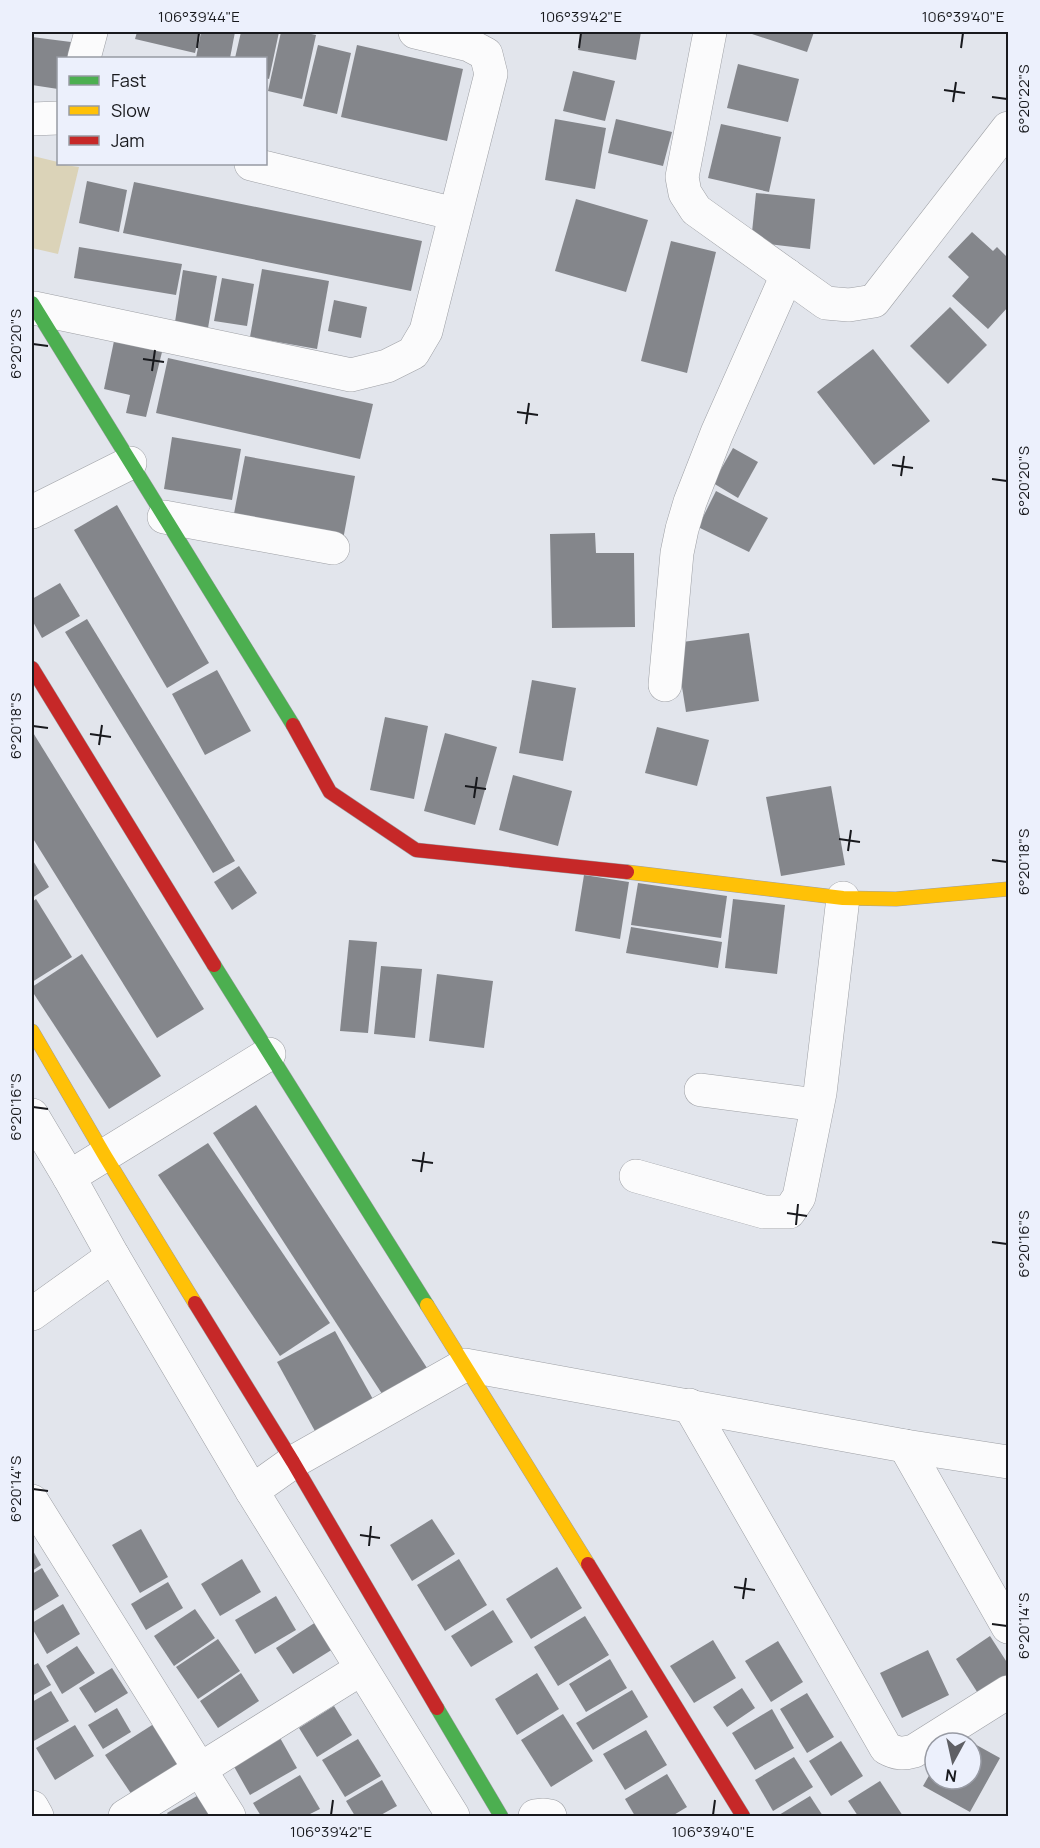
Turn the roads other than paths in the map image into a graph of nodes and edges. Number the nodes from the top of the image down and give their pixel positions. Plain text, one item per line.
1 (91, 32) edge
2 (415, 32) edge
3 (710, 32) edge
4 (84, 57) edge
5 (57, 118) edge
6 (32, 119) edge
7 (1008, 128) edge
8 (255, 165) edge
9 (454, 214) junction
10 (787, 275) junction
11 (33, 305) edge
12 (130, 463) junction
13 (32, 512) edge
14 (164, 517) junction
15 (333, 548) dead end
16 (32, 668) edge
17 (665, 685) dead end
18 (1008, 889) edge
19 (843, 898) junction
20 (32, 1031) edge
21 (269, 1054) junction
22 (701, 1090) dead end
23 (817, 1105) junction
24 (32, 1115) edge
25 (105, 1156) junction
26 (636, 1176) dead end
27 (69, 1177) junction
28 (113, 1256) junction
29 (32, 1314) edge
30 (465, 1365) junction
31 (688, 1405) junction
32 (905, 1446) junction
33 (293, 1462) junction
34 (1008, 1462) edge
35 (252, 1491) junction
36 (32, 1501) edge
37 (1008, 1627) edge
38 (361, 1669) junction
39 (1008, 1692) edge
40 (200, 1769) junction
41 (32, 1807) edge
42 (734, 1814) edge
43 (37, 1816) edge
44 (124, 1816) edge
45 (229, 1816) edge
46 (453, 1816) edge
47 (501, 1816) edge
48 (536, 1816) edge
49 (550, 1816) edge

1 - 4 street
2 - 9 street
3 - 10 street
5 - 6 street
7 - 10 street
8 - 9 street
9 - 11 street
10 - 17 street
11 - 12 street
12 - 13 street
12 - 14 street
14 - 15 street
14 - 19 street
16 - 21 street
18 - 19 street
19 - 23 street
20 - 25 street
21 - 25 street
21 - 30 street
22 - 23 street
23 - 26 street
24 - 27 street
25 - 27 street
25 - 33 street
27 - 28 street
28 - 29 street
28 - 35 street
30 - 31 street
30 - 33 street
30 - 42 street
31 - 32 street
31 - 39 street
32 - 34 street
32 - 37 street
33 - 35 street
33 - 47 street
35 - 38 street
36 - 40 street
38 - 40 street
38 - 46 street
40 - 44 street
40 - 45 street
41 - 43 street
48 - 49 street

